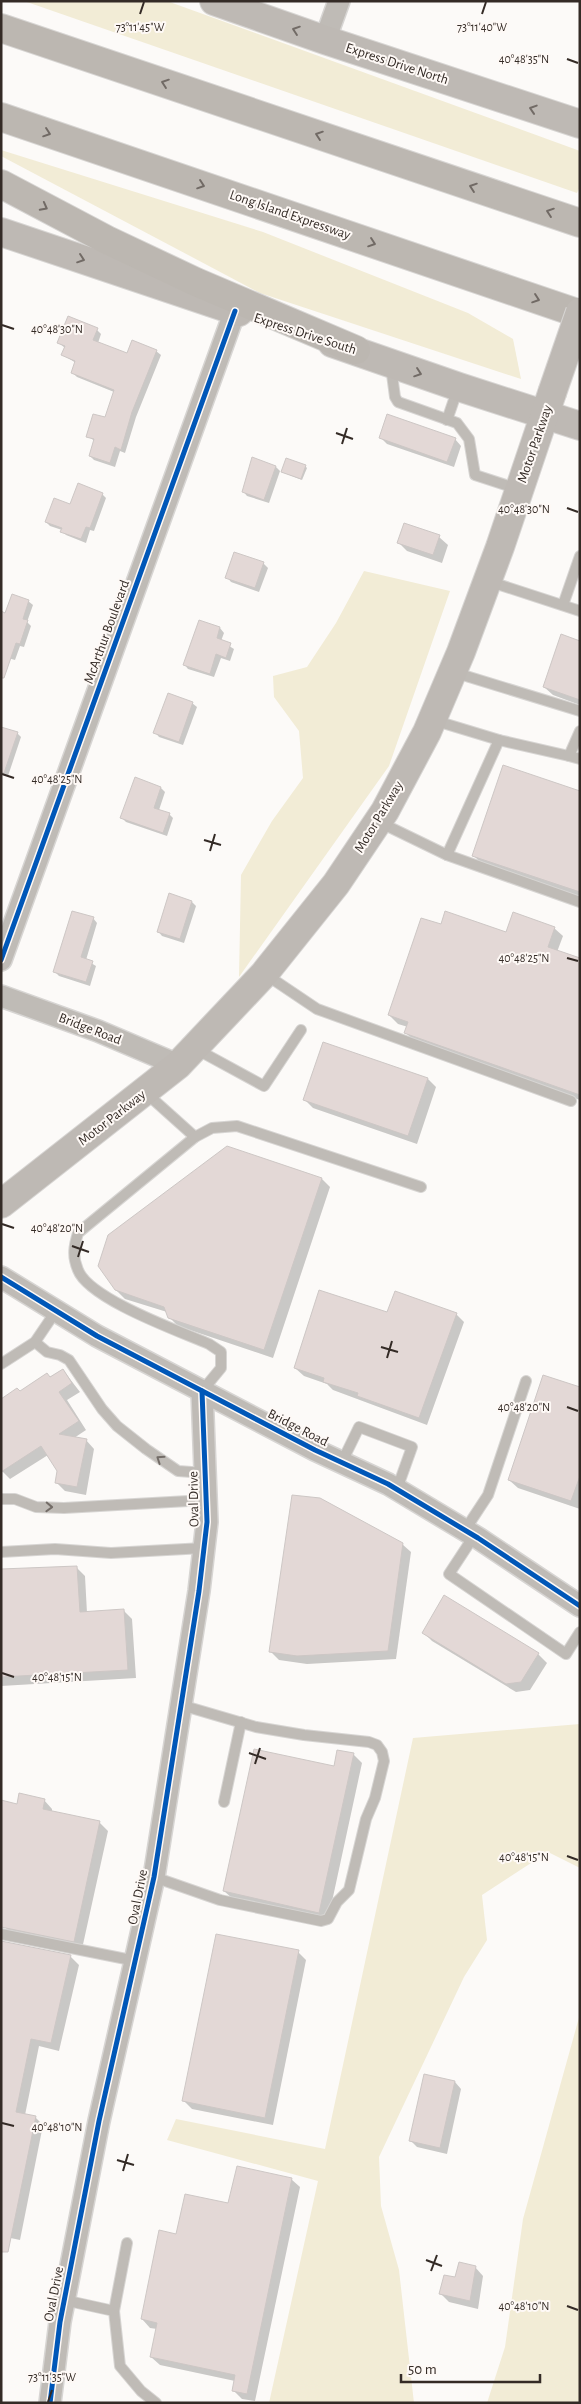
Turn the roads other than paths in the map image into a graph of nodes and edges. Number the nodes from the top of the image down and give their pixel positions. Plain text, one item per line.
1 (214, 1) edge
2 (339, 1) edge
3 (1, 28) edge
4 (325, 40) junction
5 (1, 117) edge
6 (580, 124) edge
7 (1, 184) edge
8 (580, 223) edge
9 (1, 232) edge
10 (235, 311) junction
11 (580, 313) edge
12 (356, 350) junction
13 (390, 363) junction
14 (459, 387) junction
15 (548, 403) junction
16 (447, 420) junction
17 (580, 426) edge
18 (519, 489) junction
19 (578, 563) edge
20 (487, 581) junction
21 (563, 605) junction
22 (580, 611) edge
23 (452, 672) junction
24 (580, 711) edge
25 (432, 720) junction
26 (580, 731) edge
27 (499, 740) junction
28 (569, 756) junction
29 (580, 759) edge
30 (378, 822) junction
31 (447, 854) junction
32 (580, 902) edge
33 (1, 960) edge
34 (264, 974) junction
35 (1, 996) edge
36 (301, 1030) dead end
37 (186, 1057) junction
38 (145, 1093) junction
39 (572, 1101) dead end
40 (195, 1137) junction
41 (421, 1187) dead end
42 (1, 1204) edge
43 (1, 1277) edge
44 (56, 1311) junction
45 (35, 1342) junction
46 (1, 1364) edge
47 (526, 1381) dead end
48 (202, 1391) junction
49 (342, 1462) junction
50 (205, 1473) junction
51 (397, 1489) junction
52 (1, 1499) edge
53 (206, 1500) junction
54 (469, 1533) junction
55 (204, 1548) junction
56 (1, 1552) edge
57 (580, 1606) edge
58 (580, 1632) edge
59 (181, 1705) junction
60 (241, 1722) junction
61 (224, 1802) dead end
62 (154, 1876) junction
63 (1, 1934) edge
64 (136, 1961) junction
65 (127, 2243) dead end
66 (64, 2300) junction
67 (114, 2311) junction
68 (50, 2403) edge
69 (156, 2403) edge

4 -> 1 main road, Express Drive North
2 - 4 street
8 -> 3 highway
6 -> 4 main road, Express Drive North
5 -> 11 highway, Long Island Expressway
7 -> 12 highway
9 -> 10 main road, Express Drive South
10 - 12 main road, Express Drive South
10 - 33 street, McArthur Boulevard
11 - 15 main road, Motor Parkway, bridge
12 - 13 main road, Express Drive South
13 -> 14 main road, Express Drive South
13 - 16 lane
14 - 15 main road, Express Drive South
14 - 16 lane
15 - 17 main road, Express Drive South
15 - 18 main road, Motor Parkway
16 - 18 lane
18 - 20 main road, Motor Parkway
19 - 21 lane
20 - 21 lane
20 - 23 main road, Motor Parkway
21 - 22 lane
23 - 24 lane
23 - 25 main road, Motor Parkway
25 - 27 lane
25 - 30 main road, Motor Parkway
26 - 28 lane
27 - 28 lane
27 - 31 lane
28 - 29 lane
30 - 31 lane
30 - 34 main road, Motor Parkway
31 - 32 lane
34 - 37 main road, Motor Parkway
34 - 39 lane
35 - 37 street, Bridge Road
36 - 37 lane
37 - 38 main road, Motor Parkway
38 - 40 lane
38 - 42 main road, Motor Parkway
40 - 41 lane
40 - 48 lane
43 - 44 street, Bridge Road
44 - 45 lane
44 - 48 street, Bridge Road
45 - 46 lane
50 -> 45 lane
47 - 54 lane
48 - 49 street, Bridge Road
48 - 50 street, Oval Drive
49 - 51 street, Bridge Road
49 - 51 lane
50 - 53 street, Oval Drive
51 - 54 street, Bridge Road
52 -> 53 lane
53 - 55 street, Oval Drive
54 - 57 street, Bridge Road
54 - 58 lane
55 - 56 lane
55 - 59 street, Oval Drive
59 - 60 lane
59 - 62 street, Oval Drive
60 - 61 lane
60 - 62 lane
62 - 64 street, Oval Drive
63 - 64 lane
64 - 66 street, Oval Drive
65 - 67 lane
66 - 67 lane
66 - 68 street, Oval Drive
67 - 69 lane

